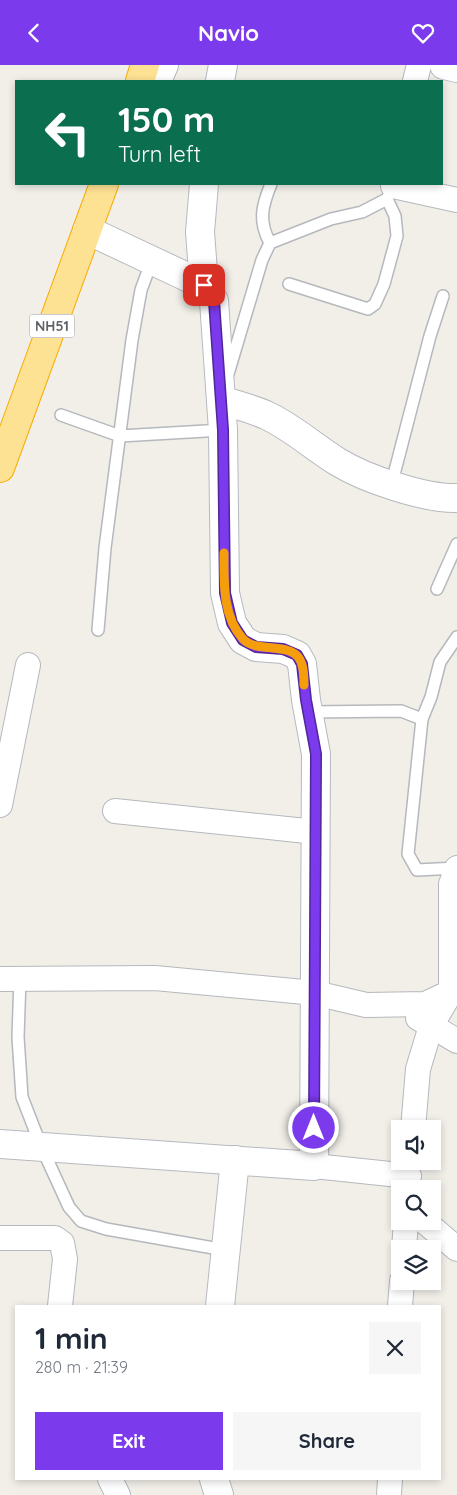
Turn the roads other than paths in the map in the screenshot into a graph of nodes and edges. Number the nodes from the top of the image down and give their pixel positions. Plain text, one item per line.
1 (132, 65) edge
2 (145, 65) edge
3 (164, 65) edge
4 (223, 65) edge
5 (419, 65) edge
6 (444, 65) edge
7 (457, 69) edge
8 (126, 80) edge
9 (140, 80) edge
10 (157, 80) edge
11 (220, 80) edge
12 (415, 80) edge
13 (94, 185) edge
14 (104, 185) edge
15 (115, 185) edge
16 (204, 185) edge
17 (272, 185) edge
18 (391, 190) edge
19 (457, 200) edge
20 (87, 230) junction
21 (270, 243) junction
22 (152, 260) junction
23 (289, 284) dead end
24 (204, 285) junction
25 (443, 296) dead end
26 (221, 400) junction
27 (60, 415) dead end
28 (223, 430) junction
29 (120, 437) junction
30 (0, 468) edge
31 (391, 486) junction
32 (457, 498) edge
33 (457, 544) edge
34 (437, 589) dead end
35 (98, 630) dead end
36 (457, 637) edge
37 (28, 665) dead end
38 (308, 712) junction
39 (422, 719) junction
40 (0, 805) edge
41 (115, 811) dead end
42 (316, 832) junction
43 (457, 868) edge
44 (10, 979) edge
45 (454, 990) edge
46 (315, 993) junction
47 (396, 1005) junction
48 (431, 1026) junction
49 (457, 1041) edge
50 (414, 1120) edge
51 (0, 1144) edge
52 (41, 1146) junction
53 (235, 1160) junction
54 (314, 1166) junction
55 (409, 1175) edge
56 (435, 1230) edge
57 (0, 1237) edge
58 (457, 1249) edge
59 (225, 1250) junction
60 (401, 1290) edge
61 (60, 1305) edge
62 (220, 1305) edge
63 (400, 1305) edge
64 (110, 1480) edge
65 (214, 1480) edge
66 (390, 1480) edge
67 (118, 1495) edge
68 (219, 1495) edge
69 (389, 1495) edge

1 - 8 street
2 - 9 highway
3 - 10 street
4 - 11 street
5 - 12 street
6 - 7 street
13 - 20 street
14 - 20 highway, NH51
15 - 20 street
16 - 24 street
17 - 21 lane
18 - 19 street
18 - 21 lane
18 - 23 lane
20 - 22 street
20 - 30 highway, NH51
21 - 26 lane
22 - 24 street
22 - 29 lane
24 - 26 street
25 - 31 lane
26 - 28 street
26 - 31 street
27 - 29 lane
28 - 29 lane
28 - 38 street
29 - 35 lane
31 - 32 street
33 - 34 lane
36 - 39 lane
37 - 40 street
38 - 39 lane
38 - 42 street
39 - 43 lane
41 - 42 street
42 - 46 street
43 - 45 street
44 - 46 street
44 - 52 lane
45 - 47 street
45 - 48 street
46 - 47 street
46 - 54 street
47 - 48 street
48 - 49 street
48 - 50 street
51 - 52 street
52 - 53 street
52 - 59 lane
53 - 54 street
53 - 59 street
54 - 55 street
56 - 58 street
57 - 61 street
59 - 62 street
60 - 63 street
64 - 67 street
65 - 68 street
66 - 69 street

